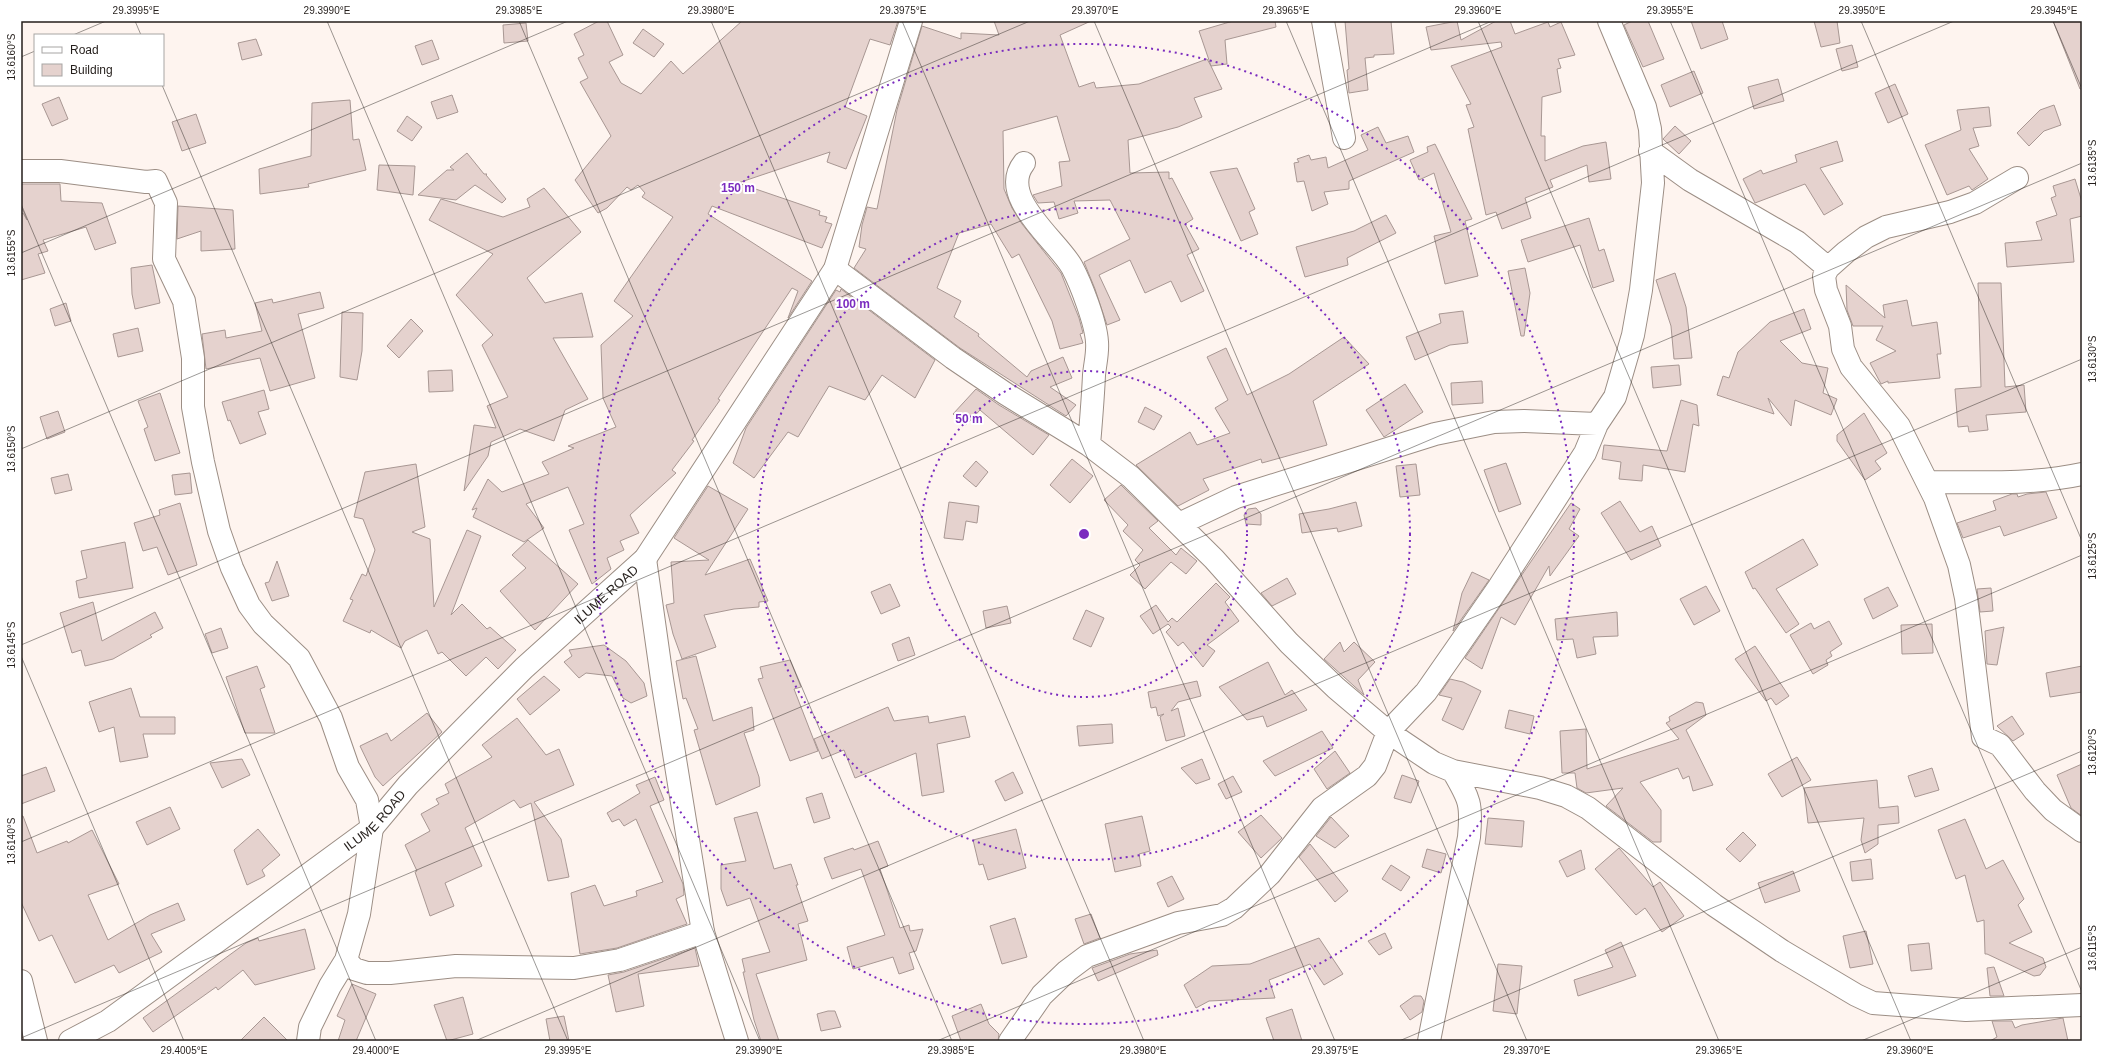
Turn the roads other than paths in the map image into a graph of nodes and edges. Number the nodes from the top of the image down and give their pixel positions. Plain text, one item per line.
1 (911, 21) edge
2 (1323, 21) edge
3 (1609, 21) edge
4 (1344, 138) dead end
5 (1650, 151) junction
6 (1024, 163) dead end
7 (21, 171) edge
8 (2017, 178) dead end
9 (1828, 268) junction
10 (835, 269) junction
11 (1597, 424) junction
12 (1089, 445) junction
13 (2082, 474) edge
14 (1928, 482) junction
15 (1179, 524) junction
16 (645, 559) junction
17 (1388, 732) junction
18 (1453, 771) junction
19 (372, 828) junction
20 (2082, 831) edge
21 (703, 932) junction
22 (346, 960) junction
23 (21, 981) edge
24 (2082, 1005) edge
25 (36, 1041) edge
26 (70, 1041) edge
27 (308, 1041) edge
28 (737, 1041) edge
29 (1010, 1041) edge
30 (1429, 1041) edge

1 - 10 street, ILUME ROAD
2 - 4 street
3 - 5 street
5 - 9 street
5 - 11 street
6 - 12 street
7 - 19 street
8 - 9 street
9 - 14 street
10 - 12 street
10 - 16 street, ILUME ROAD
11 - 15 street
11 - 17 street
12 - 15 street
13 - 14 street
14 - 20 street
15 - 17 street
16 - 19 street, ILUME ROAD
16 - 21 street
17 - 18 street
17 - 29 street
18 - 24 street
18 - 30 street
19 - 22 street
19 - 26 street, ILUME ROAD
21 - 22 street
21 - 28 street
22 - 27 street
23 - 25 street

